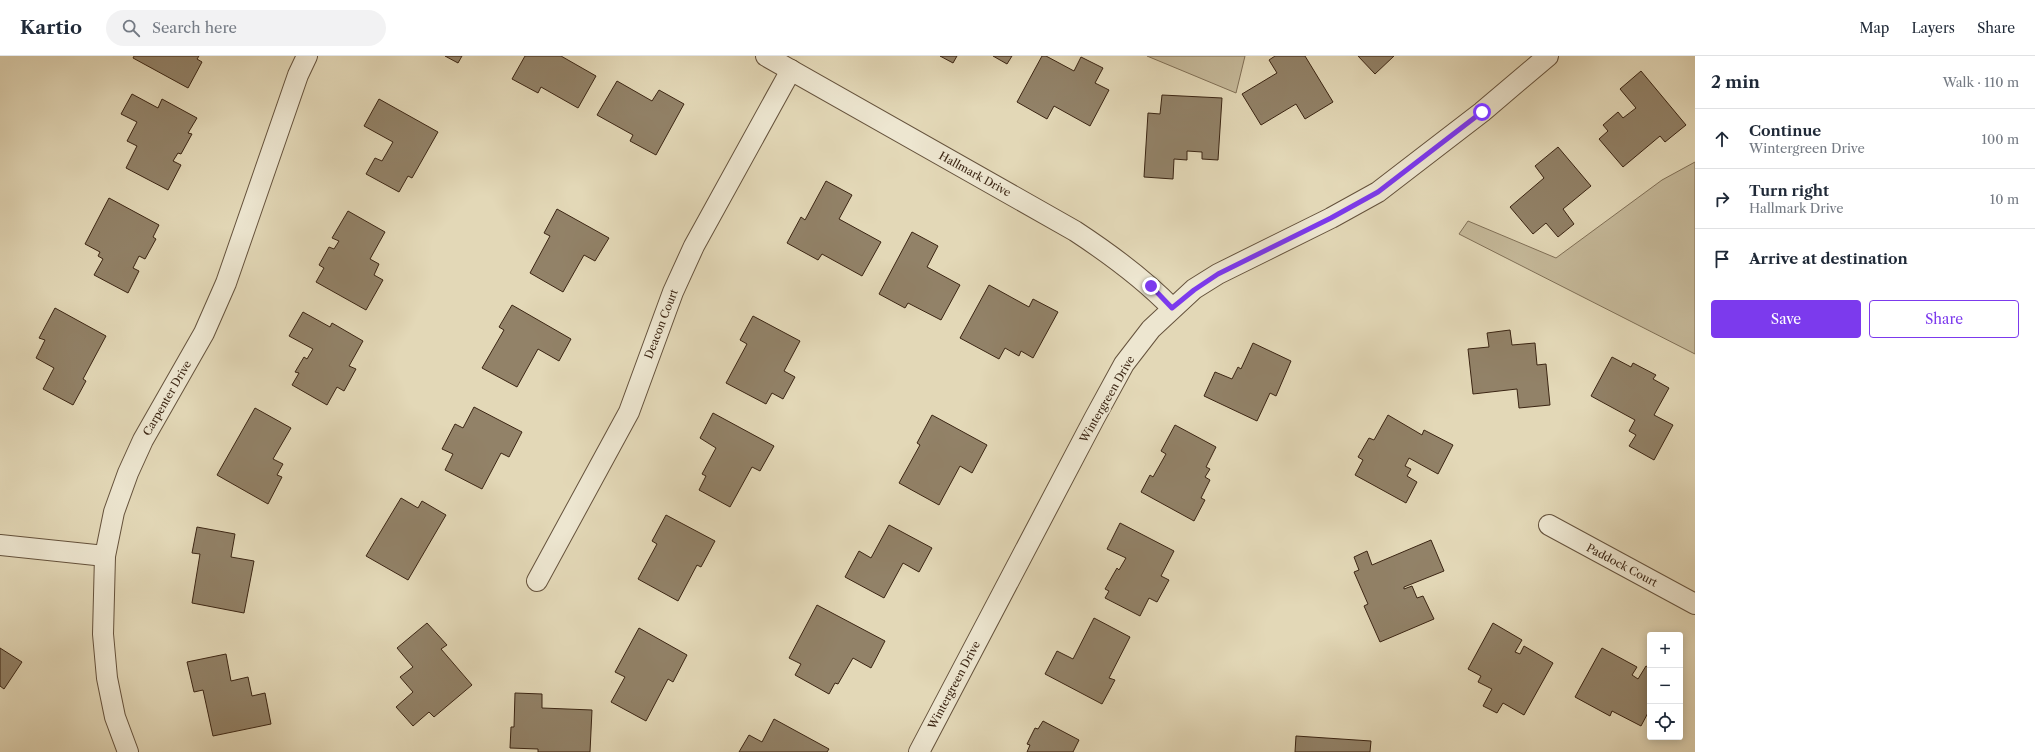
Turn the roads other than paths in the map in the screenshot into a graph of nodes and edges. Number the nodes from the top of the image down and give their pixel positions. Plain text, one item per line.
1 (307, 56) edge
2 (766, 56) edge
3 (1548, 56) edge
4 (792, 70) junction
5 (1172, 308) junction
6 (1549, 525) dead end
7 (0, 545) edge
8 (105, 556) junction
9 (537, 580) dead end
10 (1695, 604) edge
11 (128, 752) edge
12 (919, 752) edge

1 - 8 street, Carpenter Drive
2 - 4 street, Hallmark Drive
3 - 5 street, Wintergreen Drive
4 - 5 street, Hallmark Drive
4 - 9 street, Deacon Court
5 - 12 street, Wintergreen Drive
6 - 10 street, Paddock Court
7 - 8 street
8 - 11 street, Carpenter Drive

